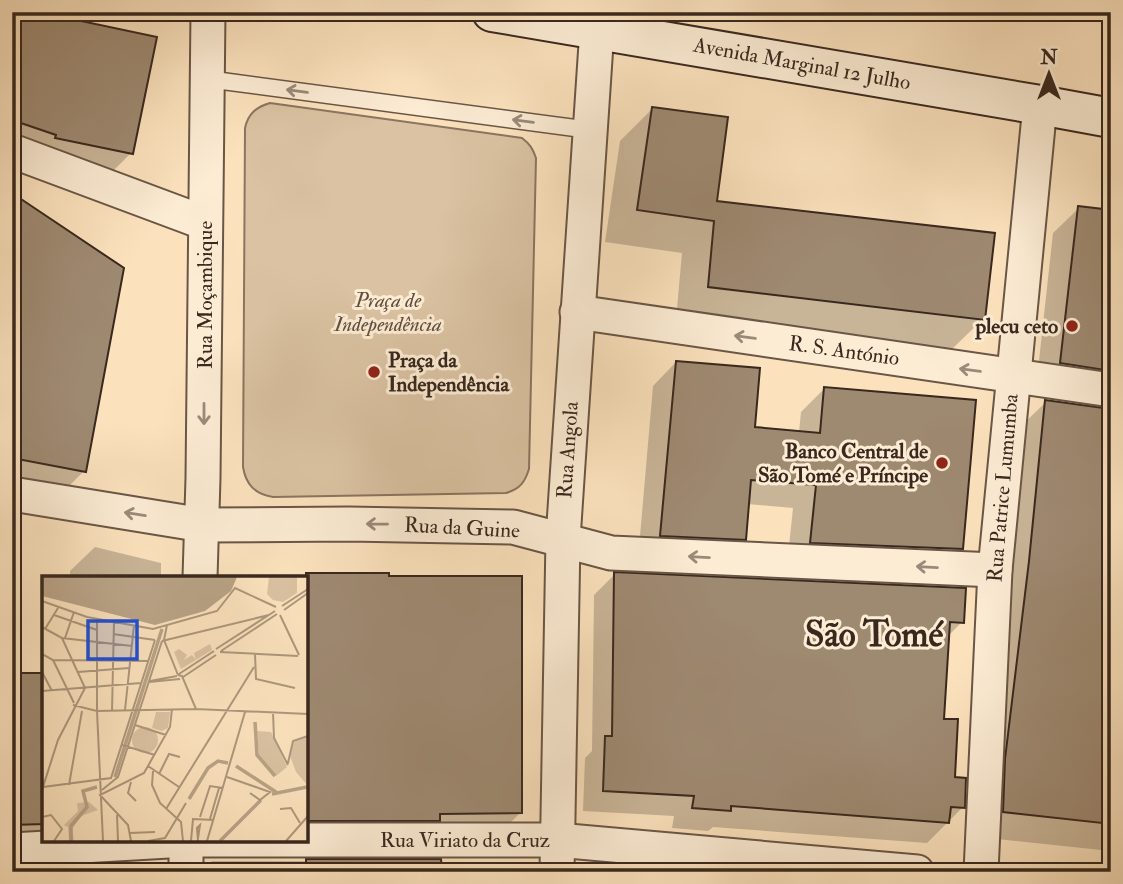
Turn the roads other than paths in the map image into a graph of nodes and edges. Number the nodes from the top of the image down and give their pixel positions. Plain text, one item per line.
1 (208, 12) edge
2 (492, 12) edge
3 (597, 29) junction
4 (207, 79) junction
5 (1040, 105) junction
6 (1111, 118) edge
7 (590, 130) junction
8 (12, 151) edge
9 (205, 223) junction
10 (578, 312) junction
11 (1014, 376) junction
12 (1111, 390) edge
13 (12, 494) edge
14 (203, 525) junction
15 (563, 539) junction
16 (995, 570) junction
17 (200, 576) edge
18 (151, 842) edge
19 (186, 842) edge
20 (232, 842) edge
21 (12, 850) edge
22 (557, 856) edge
23 (772, 865) edge
24 (186, 872) edge
25 (917, 872) edge
26 (981, 872) edge

1 - 4 street, Rua Moçambique
2 - 3 main road, Avenida Marginal 12 Julho
3 - 5 main road, Avenida Marginal 12 Julho
3 - 7 street, Rua Angola
7 -> 4 lane
4 - 9 street, Rua Moçambique
5 - 6 main road, Avenida Marginal 12 Julho
5 - 11 street, Rua Patrice Lumumba
7 - 10 street, Rua Angola
8 - 9 street
9 -> 14 street, Rua Moçambique
11 -> 10 street, R. S. António
10 - 15 street, Rua Angola
11 - 12 street, R. S. António
11 - 16 street, Rua Patrice Lumumba
14 -> 13 street, Rua da Guine
15 -> 14 street, Rua da Guine
14 - 17 street, Rua Moçambique
16 -> 15 street, Rua da Guine
15 - 22 street, Rua Angola
16 - 26 street, Rua Patrice Lumumba
18 - 21 street, Rua Viriato da Cruz
19 - 24 street
20 - 22 street, Rua Viriato da Cruz
22 - 23 street, Rua Viriato da Cruz
23 - 25 street, Rua Viriato da Cruz

